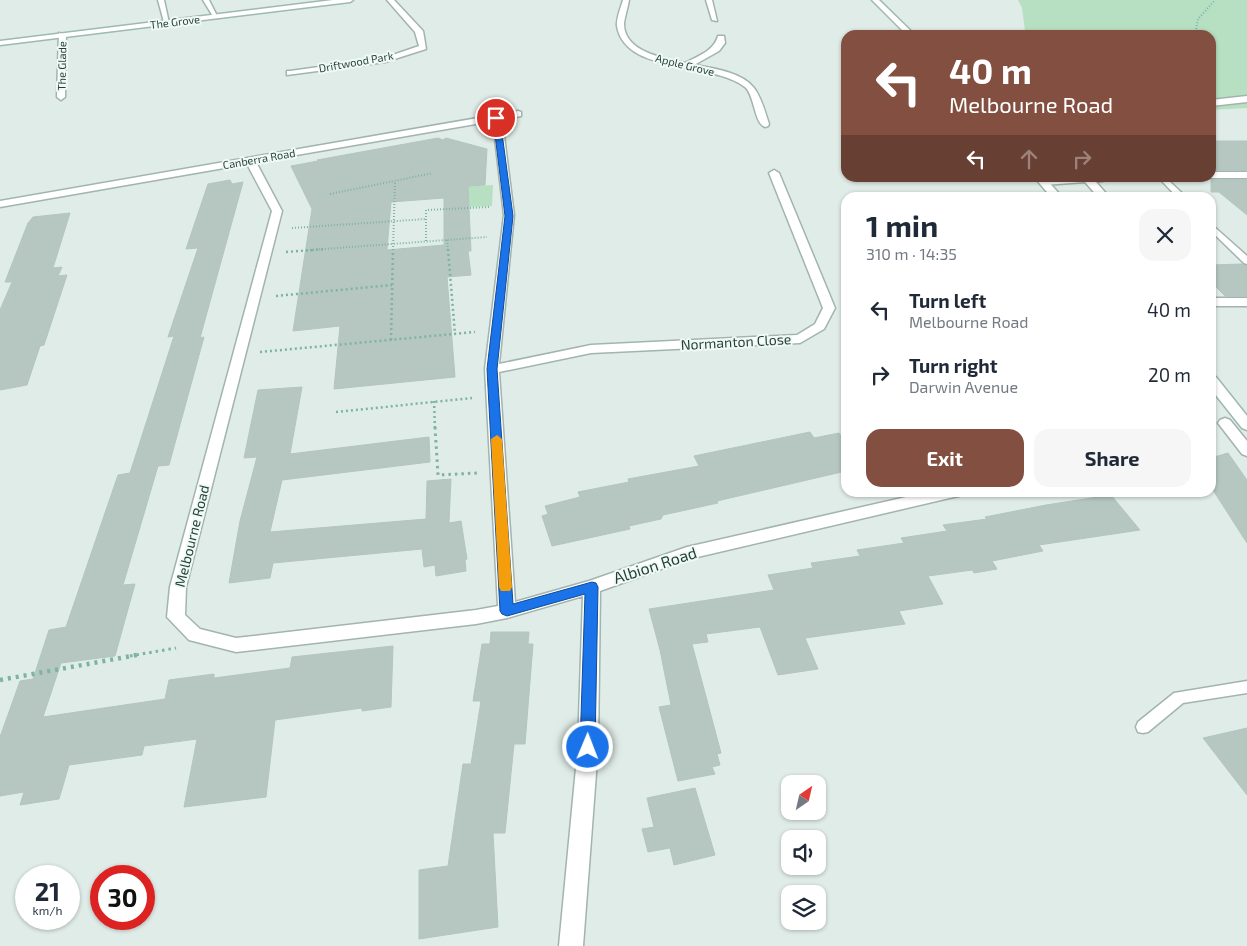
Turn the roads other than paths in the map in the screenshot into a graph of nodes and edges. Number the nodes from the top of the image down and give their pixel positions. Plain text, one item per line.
1 (161, 0) edge
2 (206, 0) edge
3 (350, 0) edge
4 (390, 0) edge
5 (626, 0) edge
6 (709, 0) edge
7 (876, 0) edge
8 (216, 17) junction
9 (715, 20) dead end
10 (167, 22) junction
11 (906, 30) edge
12 (62, 36) junction
13 (720, 38) dead end
14 (0, 43) edge
15 (687, 65) junction
16 (290, 73) dead end
17 (61, 97) dead end
18 (1247, 99) edge
19 (1216, 102) edge
20 (518, 114) dead end
21 (496, 118) junction
22 (765, 124) dead end
23 (250, 160) junction
24 (1247, 174) edge
25 (1216, 175) edge
26 (773, 179) dead end
27 (1044, 182) edge
28 (1091, 182) edge
29 (1166, 182) edge
30 (1053, 192) edge
31 (1100, 192) edge
32 (1176, 192) edge
33 (4, 206) edge
34 (1216, 231) edge
35 (1247, 261) edge
36 (1216, 302) edge
37 (1247, 302) edge
38 (492, 369) junction
39 (1216, 386) edge
40 (1244, 422) edge
41 (1218, 425) edge
42 (1247, 451) edge
43 (932, 497) edge
44 (592, 587) junction
45 (507, 611) junction
46 (1247, 687) edge
47 (1143, 727) dead end
48 (571, 946) edge

1 - 10 lane
2 - 8 lane
3 - 8 street, The Grove
4 - 16 street, Driftwood Park
5 - 15 street, Apple Grove
6 - 9 lane
7 - 11 street
8 - 10 street, The Grove
10 - 12 street, The Grove
12 - 14 street, The Grove
12 - 17 street, The Glade
13 - 15 street
15 - 22 street, Apple Grove
18 - 19 street
20 - 21 street, Canberra Road
21 - 23 street, Canberra Road
21 - 38 street
23 - 33 street, Canberra Road
23 - 45 street, Melbourne Road
24 - 25 street
26 - 38 street, Normanton Close
27 - 30 street
28 - 31 street
29 - 32 lane
34 - 35 lane
36 - 37 street
38 - 45 street
39 - 40 street
40 - 41 street
41 - 42 street
43 - 44 street, Albion Road
44 - 45 street, Melbourne Road
44 - 48 street
46 - 47 lane

